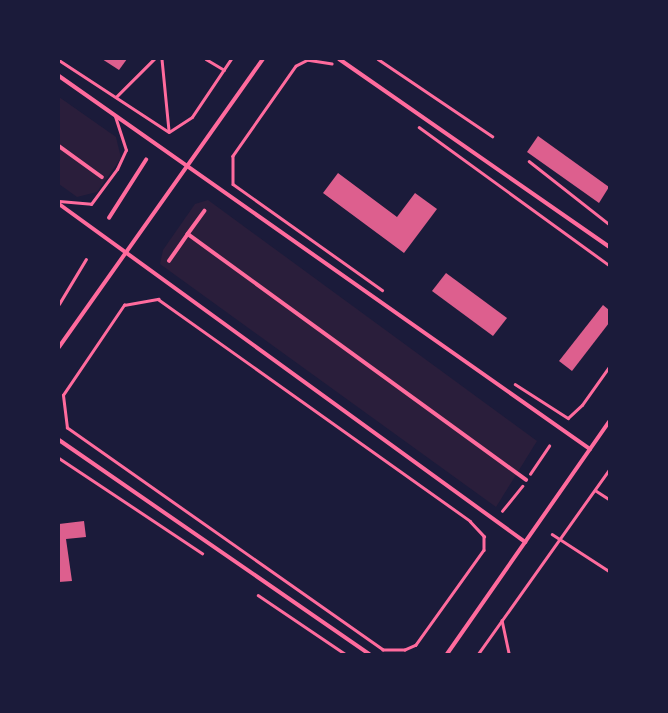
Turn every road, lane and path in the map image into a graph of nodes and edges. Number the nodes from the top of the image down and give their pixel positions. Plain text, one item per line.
1 (154, 59) edge
2 (162, 59) edge
3 (206, 59) edge
4 (231, 59) edge
5 (263, 59) edge
6 (339, 59) edge
7 (378, 59) edge
8 (59, 60) edge
9 (337, 68) dead end
10 (224, 70) junction
11 (59, 76) edge
12 (116, 97) junction
13 (115, 115) junction
14 (415, 124) dead end
15 (169, 132) junction
16 (492, 136) dead end
17 (59, 146) edge
18 (146, 160) dead end
19 (529, 161) dead end
20 (187, 166) junction
21 (102, 176) dead end
22 (59, 203) edge
23 (205, 211) dead end
24 (108, 218) dead end
25 (609, 224) edge
26 (188, 234) junction
27 (609, 247) edge
28 (128, 253) junction
29 (86, 259) dead end
30 (169, 261) dead end
31 (609, 265) edge
32 (389, 295) dead end
33 (59, 304) edge
34 (59, 347) edge
35 (609, 367) edge
36 (511, 382) dead end
37 (609, 422) edge
38 (59, 440) edge
39 (590, 449) junction
40 (59, 458) edge
41 (609, 470) edge
42 (526, 480) dead end
43 (595, 490) junction
44 (609, 499) edge
45 (509, 503) dead end
46 (502, 511) dead end
47 (552, 534) dead end
48 (484, 536) joint
49 (560, 538) junction
50 (525, 542) junction
51 (202, 553) dead end
52 (609, 571) edge
53 (258, 595) dead end
54 (502, 620) junction
55 (345, 654) edge
56 (369, 654) edge
57 (447, 654) edge
58 (478, 654) edge
59 (510, 654) edge

1 - 12 path
2 - 15 path
3 - 10 path
4 - 10 path
5 - 20 street
6 - 27 street
7 - 16 path
8 - 12 path
9 - 32 path
10 - 15 path
11 - 13 street
12 - 15 path
13 - 20 street
13 - 22 lane
14 - 31 path
17 - 21 street
18 - 24 street
19 - 25 path
20 - 28 street
20 - 39 street
22 - 28 street
23 - 26 street
26 - 30 street
26 - 42 street
28 - 34 street
28 - 50 street
29 - 33 path
35 - 36 path
37 - 39 street
38 - 56 street
39 - 50 street
40 - 51 path
41 - 43 path
43 - 44 path
43 - 49 path
45 - 46 path
47 - 49 path
48 - 48 path
49 - 52 path
49 - 54 path
50 - 57 street
53 - 55 path
54 - 58 path
54 - 59 path

